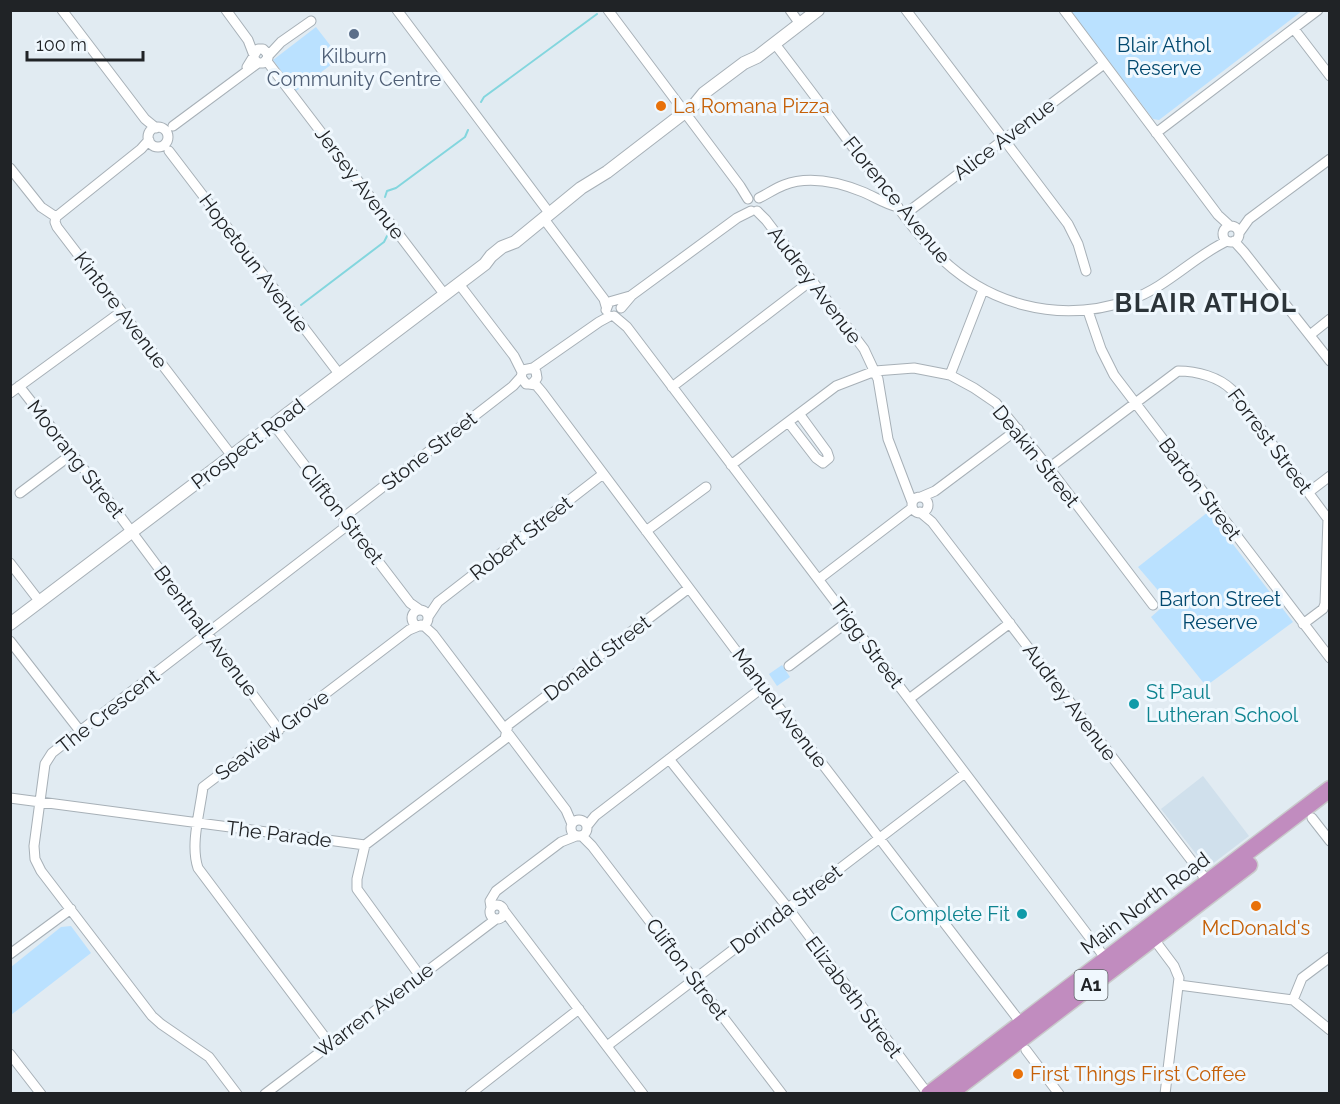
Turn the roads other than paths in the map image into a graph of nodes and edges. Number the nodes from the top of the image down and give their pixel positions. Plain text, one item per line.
1 (62, 10) edge
2 (225, 10) edge
3 (397, 10) edge
4 (608, 10) edge
5 (790, 10) edge
6 (818, 10) edge
7 (906, 10) edge
8 (1064, 10) edge
9 (1318, 10) edge
10 (311, 21) dead end
11 (800, 24) junction
12 (1294, 29) junction
13 (775, 44) junction
14 (260, 56) junction
15 (1104, 64) junction
16 (1329, 76) edge
17 (690, 108) junction
18 (1156, 133) junction
19 (160, 136) junction
20 (1004, 140) junction
21 (1329, 159) edge
22 (10, 168) edge
23 (755, 204) junction
24 (901, 211) junction
25 (56, 217) junction
26 (547, 217) junction
27 (1231, 234) junction
28 (1086, 271) dead end
29 (812, 280) junction
30 (459, 284) junction
31 (983, 290) junction
32 (446, 295) junction
33 (613, 309) junction
34 (1088, 311) junction
35 (121, 312) junction
36 (1329, 319) edge
37 (1310, 335) junction
38 (1329, 361) edge
39 (875, 371) junction
40 (340, 375) junction
41 (950, 375) junction
42 (529, 376) junction
43 (19, 386) junction
44 (672, 387) junction
45 (10, 393) edge
46 (1134, 403) junction
47 (800, 415) junction
48 (789, 423) junction
49 (274, 426) junction
50 (1018, 429) junction
51 (72, 454) junction
52 (232, 456) junction
53 (731, 465) junction
54 (1049, 468) junction
55 (603, 474) junction
56 (1329, 476) edge
57 (706, 486) dead end
58 (1309, 492) junction
59 (20, 493) dead end
60 (919, 505) junction
61 (344, 517) junction
62 (646, 531) junction
63 (132, 532) junction
64 (10, 563) edge
65 (819, 579) junction
66 (689, 588) junction
67 (1328, 591) edge
68 (40, 602) junction
69 (1327, 604) edge
70 (1153, 605) dead end
71 (421, 618) junction
72 (850, 620) junction
73 (1010, 623) junction
74 (10, 624) edge
75 (1304, 624) junction
76 (207, 633) junction
77 (10, 641) edge
78 (1329, 658) edge
79 (789, 666) dead end
80 (763, 687) junction
81 (909, 699) junction
82 (279, 729) junction
83 (506, 730) junction
84 (80, 731) junction
85 (669, 759) junction
86 (965, 773) junction
87 (1329, 789) edge
88 (10, 798) edge
89 (40, 802) junction
90 (1329, 804) edge
91 (1309, 813) junction
92 (197, 824) junction
93 (580, 828) junction
94 (880, 837) junction
95 (1329, 841) edge
96 (365, 844) junction
97 (1211, 887) junction
98 (788, 908) junction
99 (71, 909) junction
100 (497, 913) junction
101 (1150, 933) junction
102 (10, 954) edge
103 (1329, 957) edge
104 (1106, 959) junction
105 (420, 976) junction
106 (695, 979) junction
107 (1179, 985) junction
108 (1293, 1000) junction
109 (579, 1009) junction
110 (1329, 1030) edge
111 (1023, 1037) junction
112 (330, 1044) junction
113 (607, 1046) junction
114 (10, 1054) edge
115 (41, 1094) edge
116 (237, 1094) edge
117 (265, 1094) edge
118 (470, 1094) edge
119 (643, 1094) edge
120 (782, 1094) edge
121 (928, 1094) edge
122 (949, 1094) edge
123 (1059, 1094) edge
124 (1165, 1094) edge

1 - 19 street
2 - 14 street, Jersey Avenue
3 - 26 street, Trigg Street
4 - 17 street, Audrey Avenue
5 - 11 street
6 - 11 main road, Prospect Road
7 - 20 street
8 - 15 street
9 - 12 street
10 - 14 street
11 - 13 main road, Prospect Road
12 - 16 street
12 - 18 street
13 - 17 main road, Prospect Road
13 - 24 street, Florence Avenue
14 - 19 street
14 - 32 street, Jersey Avenue
15 - 18 street
15 - 20 street, Alice Avenue
17 - 23 street, Audrey Avenue
17 - 26 main road, Prospect Road
18 - 27 street
19 - 25 street
19 - 40 street, Hopetoun Avenue
20 - 24 street, Alice Avenue
20 - 28 street
21 - 27 street, Florence Avenue
22 - 25 street, Kintore Avenue
23 - 24 street, Stone Street
23 - 29 street, Audrey Avenue
23 - 33 street, Stone Street
24 - 31 street, Florence Avenue
25 - 35 street, Kintore Avenue
26 - 30 main road, Prospect Road
26 - 33 street, Trigg Street
27 - 34 street, Florence Avenue
27 - 37 street
29 - 39 street, Audrey Avenue
29 - 44 street
30 - 32 main road, Prospect Road
30 - 42 street, Manuel Avenue
31 - 34 street, Florence Avenue
31 - 41 street
32 - 40 main road, Prospect Road
33 - 42 street, Stone Street
33 - 44 street, Trigg Street
34 - 46 street, Barton Street
35 - 43 street
35 - 52 street, Kintore Avenue
36 - 37 street
37 - 38 street
39 - 41 street, Deakin Street
39 - 47 street, Deakin Street
39 - 60 street, Audrey Avenue
40 - 49 main road, Prospect Road
41 - 50 street, Deakin Street
42 - 55 street, Manuel Avenue
42 - 61 street, Stone Street
43 - 45 street
43 - 51 street, Moorang Street
44 - 53 street, Trigg Street
46 - 54 street, Forrest Street
46 - 58 street, Forrest Street
46 - 75 street, Barton Street
47 - 48 street, Deakin Street
47 - 48 street
48 - 53 street, Deakin Street
49 - 52 main road, Prospect Road
49 - 61 street, Clifton Street
50 - 54 street, Deakin Street
50 - 60 street
51 - 59 street
51 - 63 street, Moorang Street
52 - 63 main road, Prospect Road
53 - 65 street, Trigg Street
54 - 70 street, Deakin Street
55 - 62 street, Manuel Avenue
55 - 71 street, Robert Street
56 - 58 street
57 - 62 street
58 - 67 street, Forrest Street
60 - 65 street
60 - 73 street, Audrey Avenue
61 - 71 street, Clifton Street
61 - 76 street, The Crescent
62 - 66 street, Manuel Avenue
63 - 68 main road, Prospect Road
63 - 76 street, Brentnall Avenue
64 - 68 street
65 - 72 street, Trigg Street
66 - 80 street, Manuel Avenue
66 - 83 street, Donald Street
67 - 69 street, Forrest Street
68 - 74 main road, Prospect Road
69 - 75 street, Forrest Street
71 - 82 street, Seaview Grove
71 - 83 street, Clifton Street
72 - 79 street
72 - 81 street, Trigg Street
73 - 81 street
73 - 97 street, Audrey Avenue
75 - 78 street, Barton Street
76 - 82 street, Brentnall Avenue
76 - 84 street, The Crescent
77 - 84 street
80 - 85 street
80 - 94 street, Manuel Avenue
81 - 86 street, Trigg Street
82 - 92 street, Seaview Grove
83 - 93 street, Clifton Street
83 - 96 street
84 - 89 street, The Crescent
85 - 93 street
85 - 98 street, Elizabeth Street
86 - 94 street, Dorinda Street
86 - 104 street, Trigg Street
87 - 91 highway, Main North Road / A1
88 - 89 street, The Parade
89 - 92 street, The Parade
89 - 99 street, The Crescent
90 - 91 highway, Main North Road / A1
91 - 95 street
91 - 97 highway, Main North Road / A1
92 - 96 street, The Parade
92 - 112 street, Seaview Grove
93 - 100 street
93 - 106 street, Clifton Street
94 - 98 street, Dorinda Street
94 - 111 street, Manuel Avenue
96 - 105 street
97 - 101 highway, Main North Road / A1
98 - 106 street, Dorinda Street
98 - 121 street, Elizabeth Street
99 - 102 street
99 - 116 street, The Crescent
100 - 105 street, Warren Avenue
100 - 109 street
101 - 104 highway, Main North Road / A1
101 - 107 street
101 - 111 highway, Main North Road / A1
103 - 108 street
104 - 111 highway, Main North Road / A1
105 - 112 street, Warren Avenue
106 - 113 street, Dorinda Street
106 - 120 street, Clifton Street
107 - 108 street
107 - 124 street
108 - 110 street
109 - 113 street
109 - 118 street
111 - 121 highway, Main North Road / A1
111 - 122 highway, Main North Road / A1
111 - 123 street, Manuel Avenue
112 - 117 street, Warren Avenue
113 - 119 street
114 - 115 street

